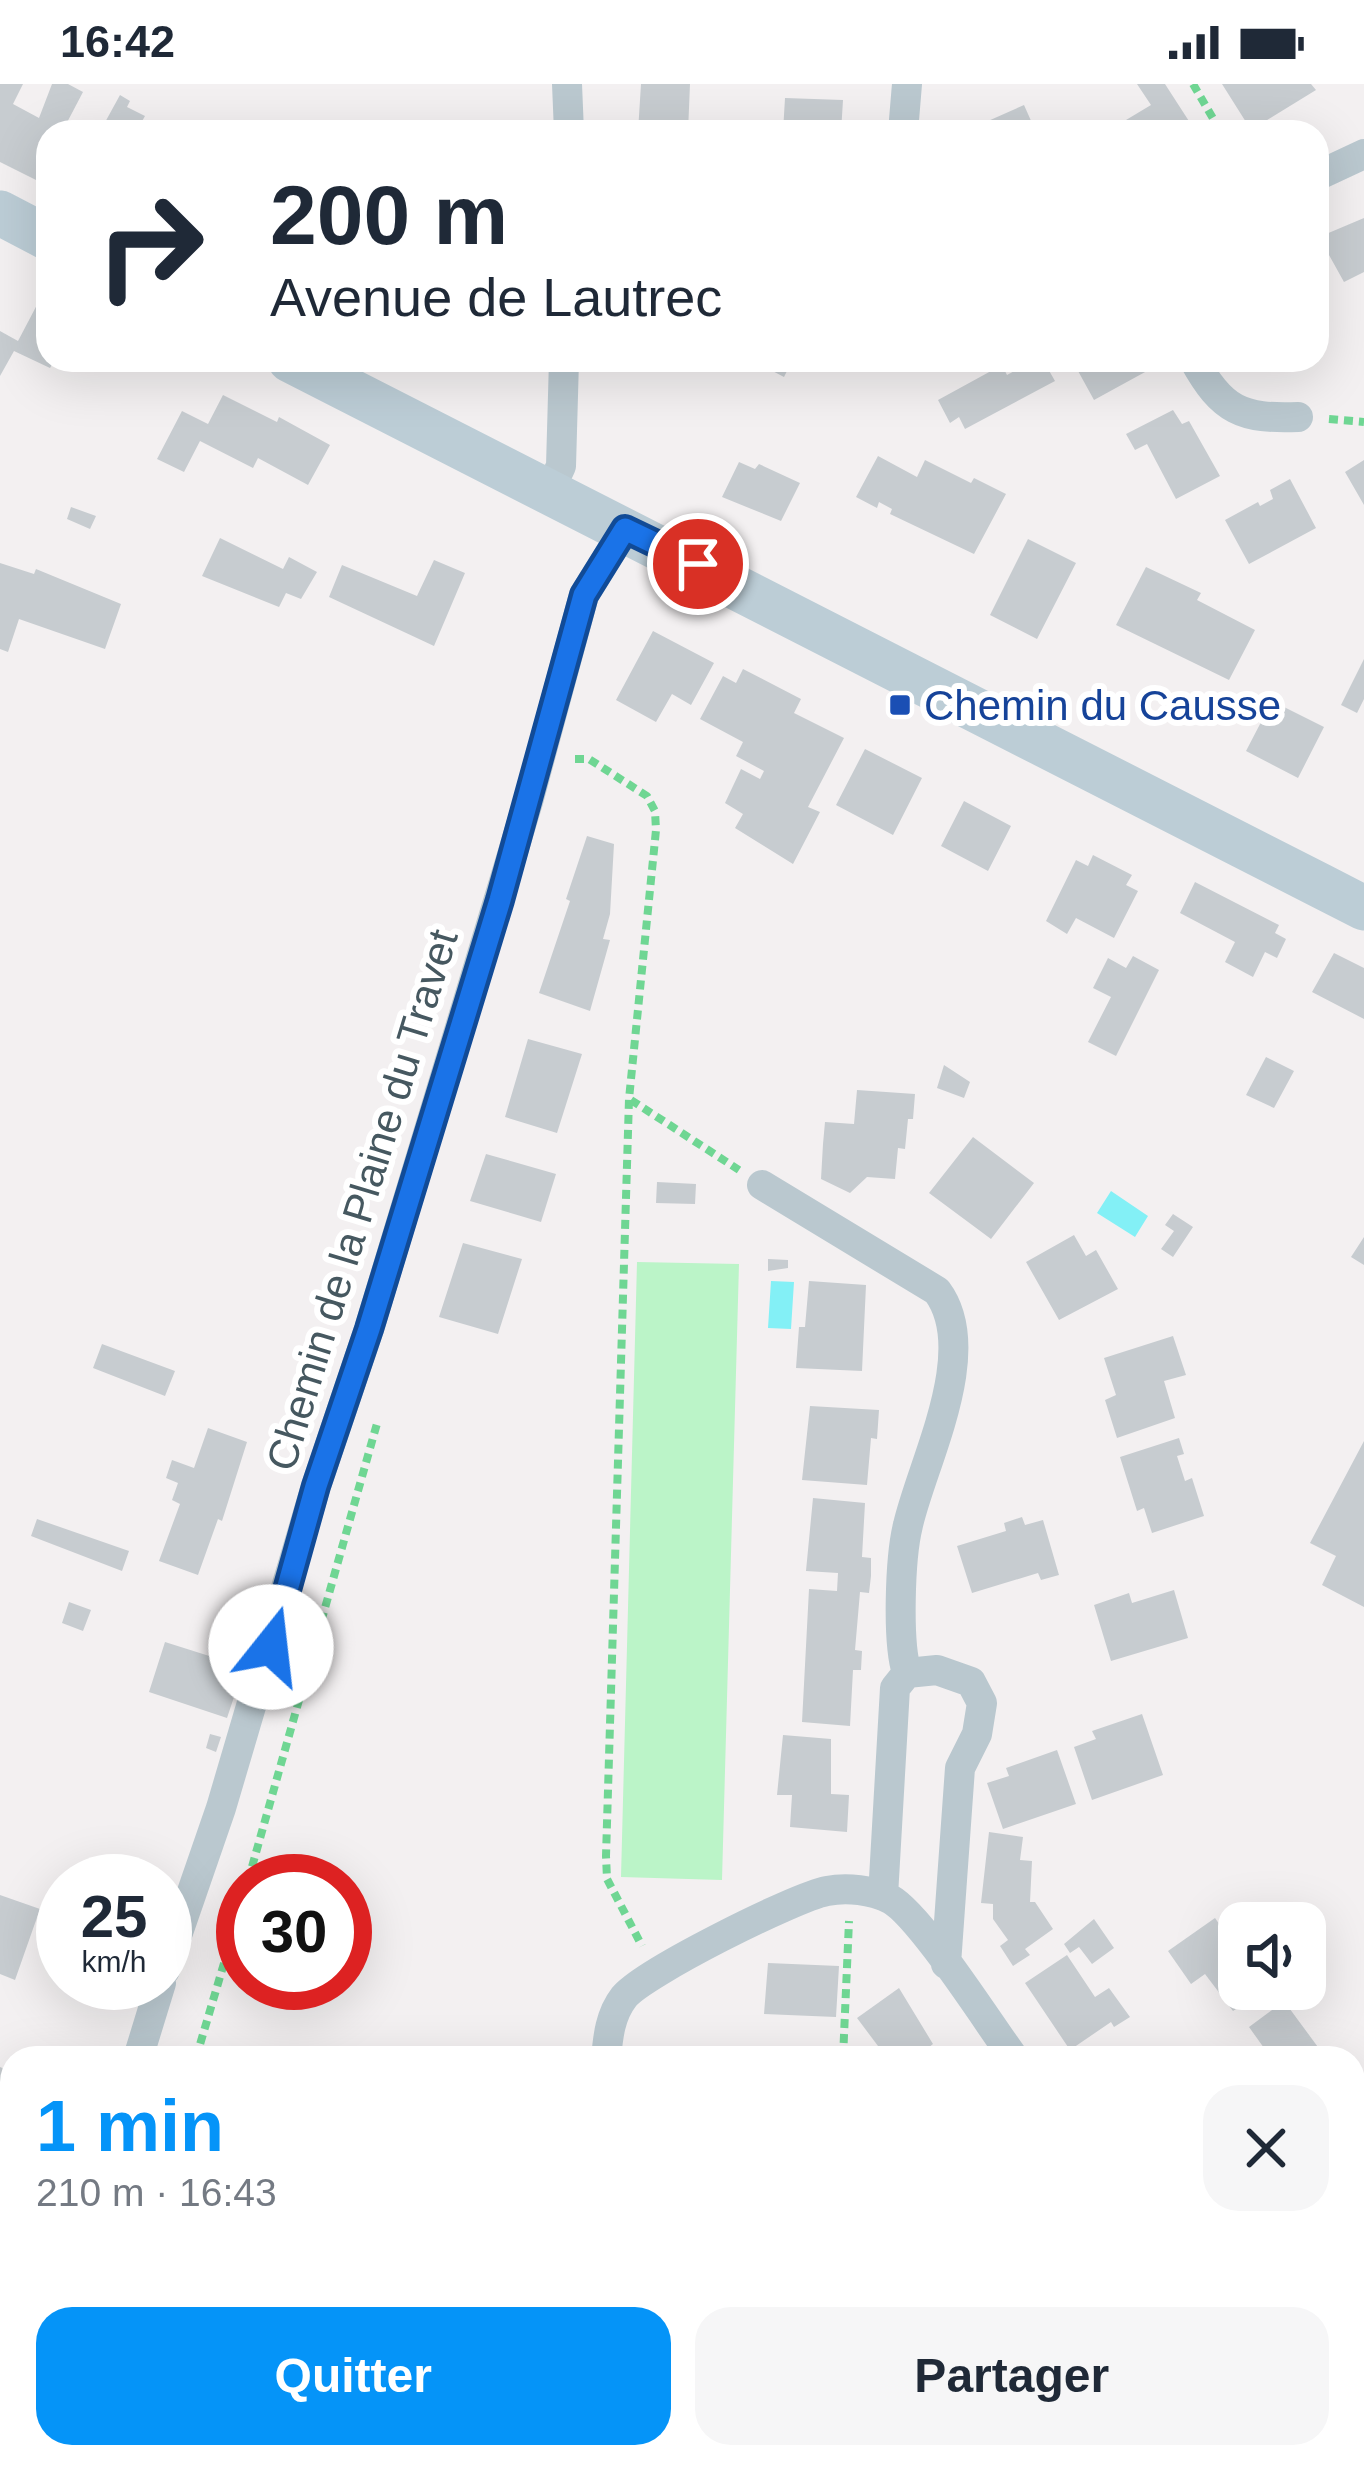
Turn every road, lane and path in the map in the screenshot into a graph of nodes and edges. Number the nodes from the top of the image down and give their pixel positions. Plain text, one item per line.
1 (567, 84) edge
2 (907, 84) edge
3 (1192, 84) edge
4 (568, 120) edge
5 (904, 120) edge
6 (1214, 120) edge
7 (1364, 154) edge
8 (1329, 170) edge
9 (0, 213) edge
10 (36, 232) edge
11 (314, 372) edge
12 (565, 372) edge
13 (1200, 372) edge
14 (1298, 417) dead end
15 (550, 490) junction
16 (625, 529) junction
17 (574, 759) dead end
18 (1364, 908) edge
19 (629, 1099) junction
20 (762, 1185) joint
21 (907, 1673) junction
22 (850, 1889) junction
23 (192, 1892) edge
24 (884, 1896) junction
25 (946, 1964) junction
26 (656, 1971) junction
27 (216, 1990) edge
28 (152, 2010) edge
29 (142, 2046) edge
30 (200, 2046) edge
31 (607, 2046) edge
32 (844, 2046) edge
33 (1005, 2046) edge

1 - 4 street
2 - 5 street
3 - 6 path
7 - 8 street
9 - 10 main road
11 - 15 main road
12 - 15 street
13 - 14 street
15 - 16 main road
16 - 18 main road
16 - 23 street, Chemin de la Plaine du Travet
17 - 19 path
19 - 20 path
19 - 26 path
20 - 21 street
21 - 24 street
21 - 25 street
22 - 24 street
22 - 26 street
22 - 32 path
24 - 25 street
25 - 33 street
26 - 31 street
27 - 30 path
28 - 29 street

